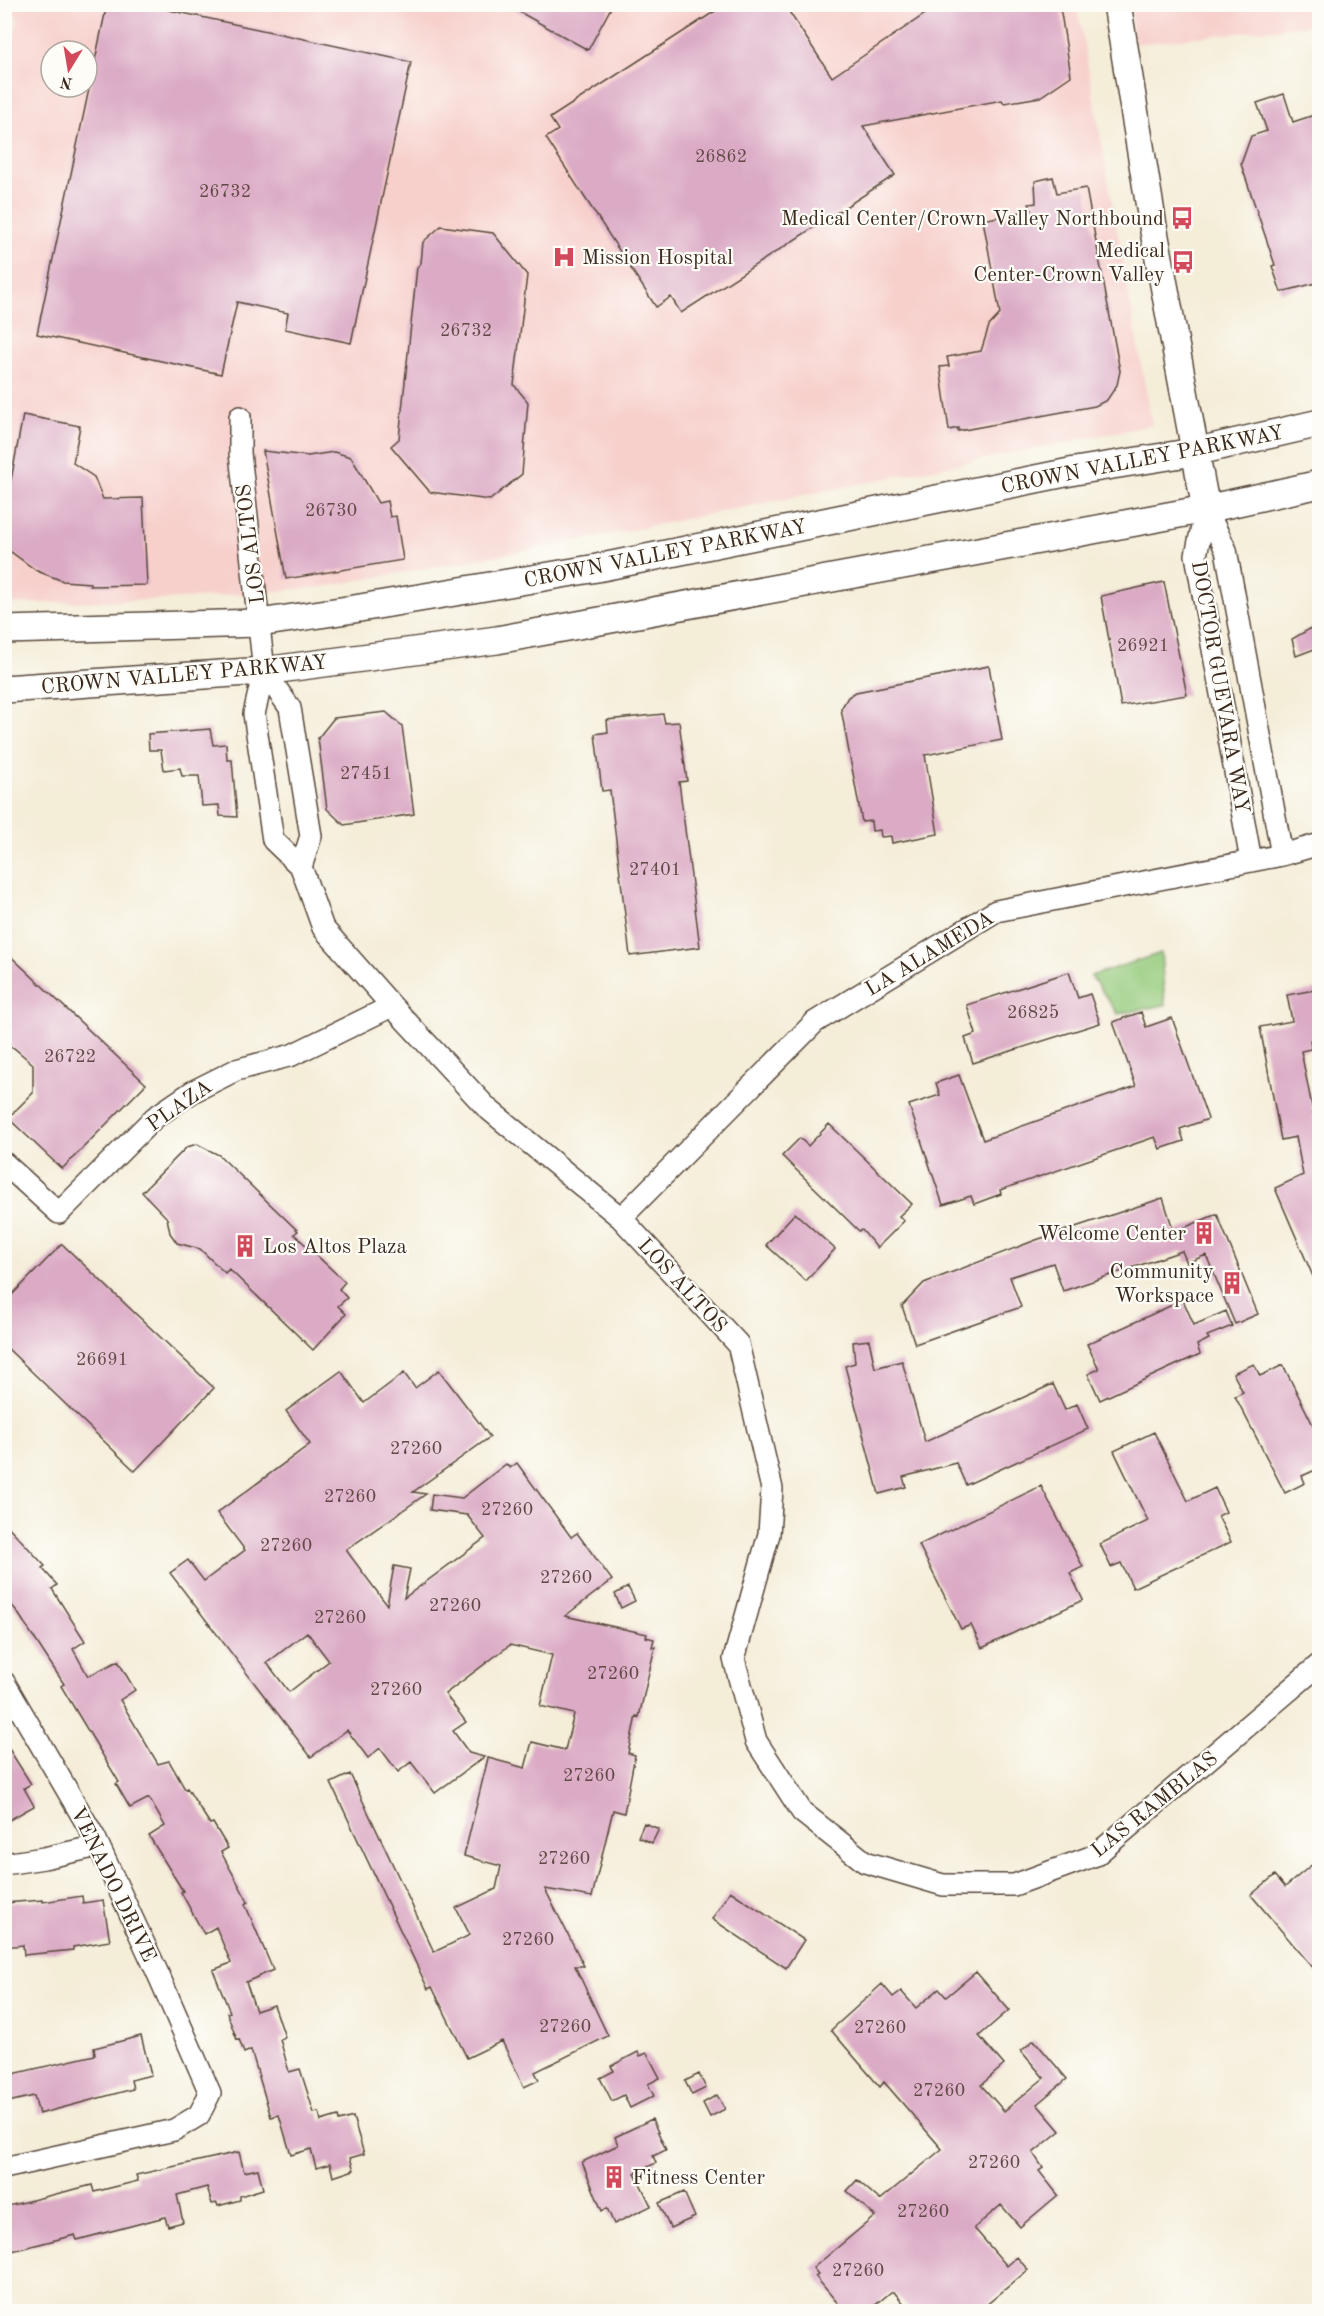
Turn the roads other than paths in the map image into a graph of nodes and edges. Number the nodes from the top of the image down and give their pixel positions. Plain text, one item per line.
1 (1117, 4) edge
2 (240, 417) dead end
3 (1320, 423) edge
4 (1194, 452) junction
5 (1320, 484) edge
6 (1206, 509) junction
7 (259, 622) junction
8 (4, 630) edge
9 (264, 671) junction
10 (4, 689) edge
11 (1320, 844) edge
12 (1281, 855) junction
13 (1251, 861) junction
14 (301, 867) junction
15 (392, 1006) junction
16 (4, 1163) edge
17 (621, 1218) junction
18 (1320, 1664) edge
19 (4, 1682) edge
20 (802, 1812) joint
21 (98, 1846) junction
22 (4, 1864) edge
23 (4, 2168) edge

1 - 4 main road
2 - 7 street, LOS ALTOS
3 - 4 main road, CROWN VALLEY PARKWAY
4 - 6 main road
4 - 7 main road, CROWN VALLEY PARKWAY
5 - 6 main road, CROWN VALLEY PARKWAY
6 - 9 main road, CROWN VALLEY PARKWAY
6 - 12 street, DOCTOR GUEVARA WAY
6 - 13 street, DOCTOR GUEVARA WAY
7 - 8 main road, CROWN VALLEY PARKWAY
7 - 9 street, LOS ALTOS
9 - 10 main road, CROWN VALLEY PARKWAY
9 - 14 street, LOS ALTOS
9 - 14 street, LOS ALTOS
11 - 12 street, LA ALAMEDA
12 - 13 street, LA ALAMEDA
13 - 17 street, LA ALAMEDA
14 - 15 street, LOS ALTOS
15 - 16 street, PLAZA
15 - 17 street, LOS ALTOS
17 - 20 street, LOS ALTOS
18 - 20 street, LAS RAMBLAS
19 - 21 street, VENADO DRIVE
21 - 22 street
21 - 23 street, VENADO DRIVE

